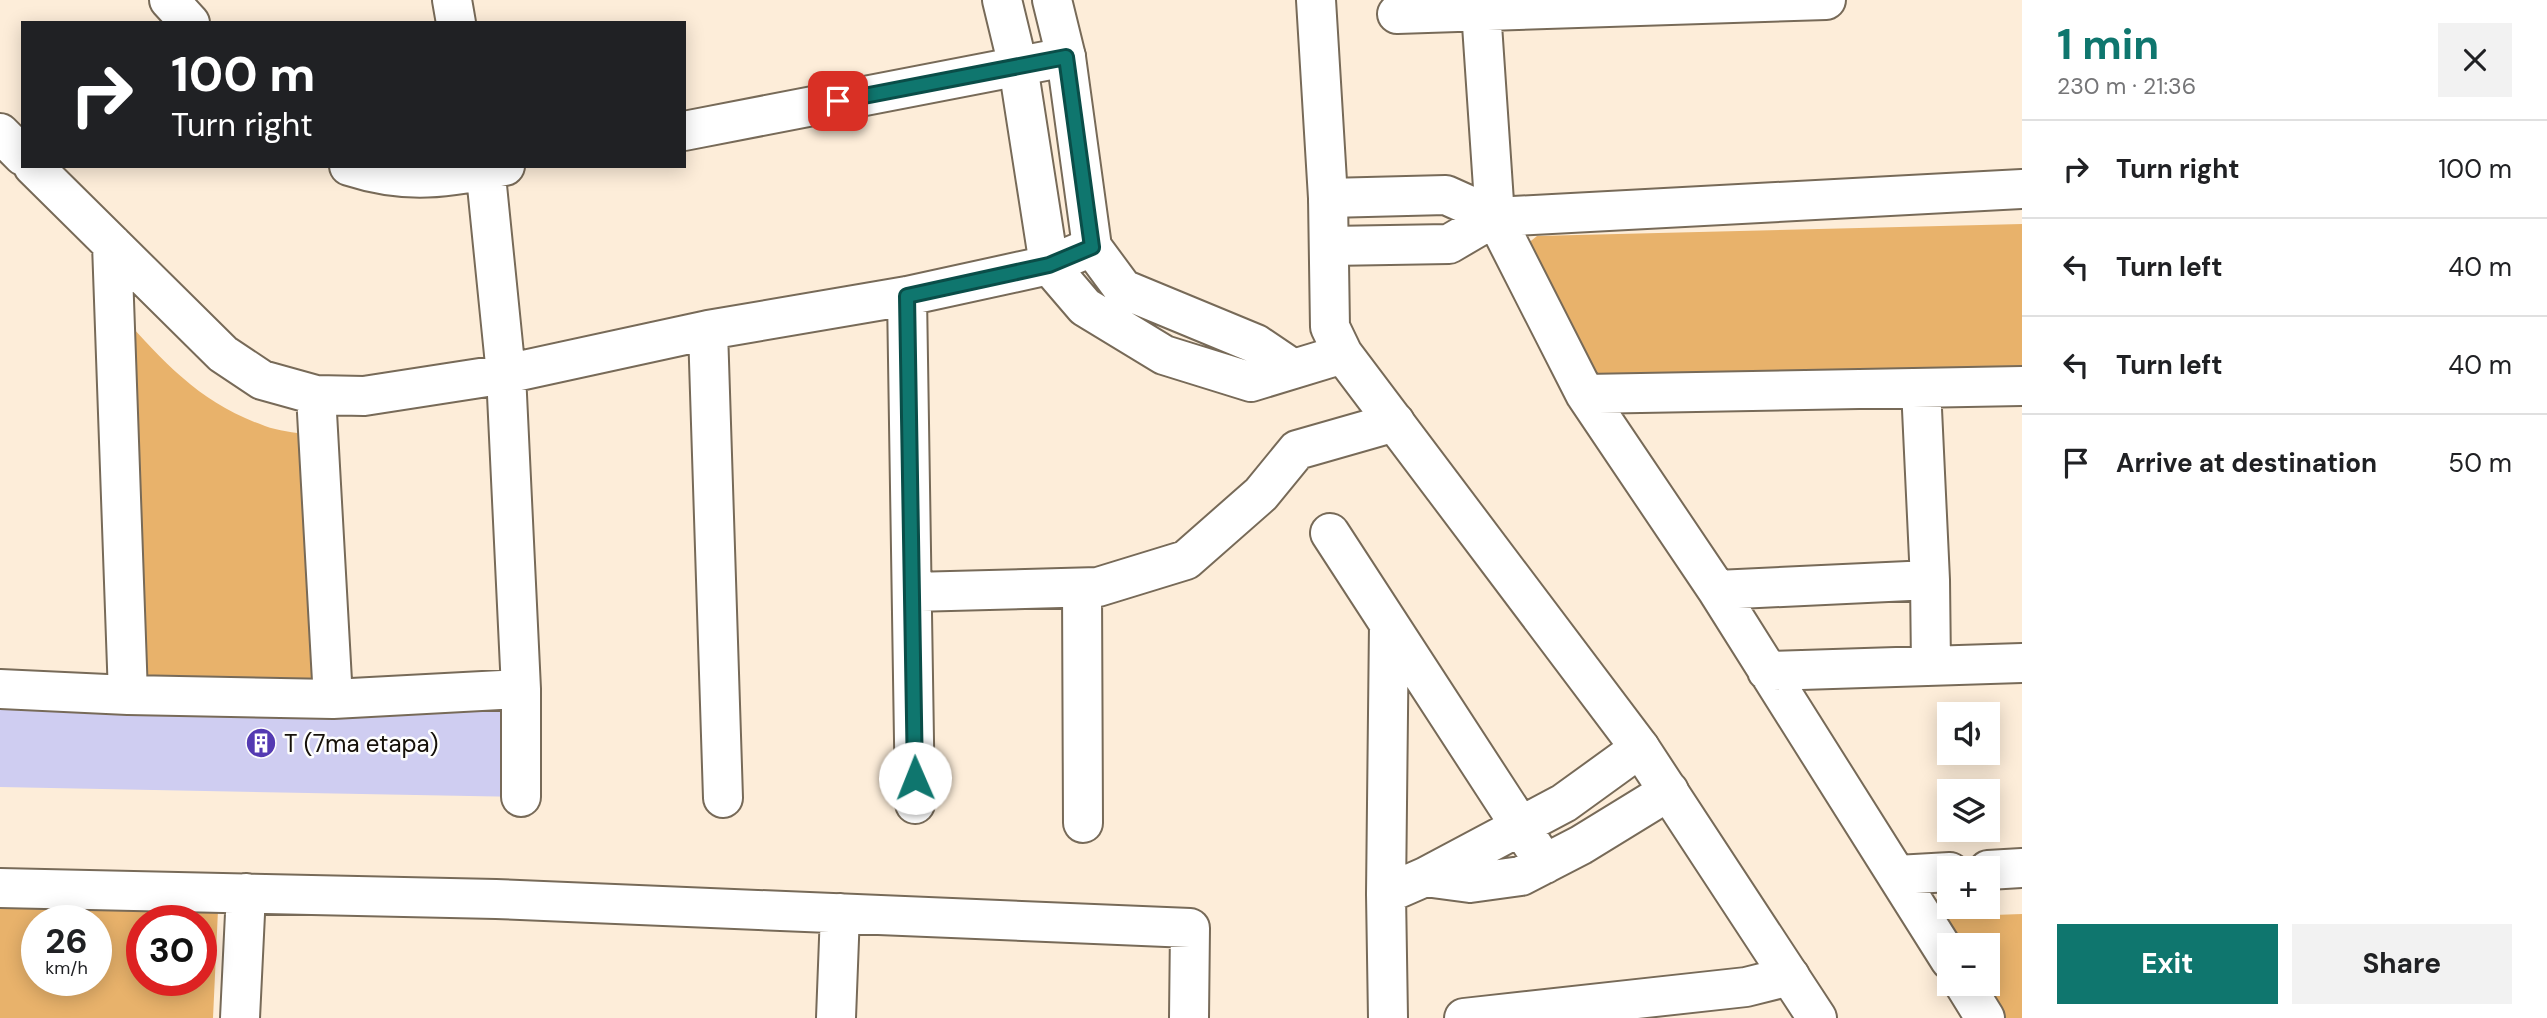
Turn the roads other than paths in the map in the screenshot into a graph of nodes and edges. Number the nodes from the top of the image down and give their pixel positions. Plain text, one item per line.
1 (169, 0) edge
2 (452, 0) edge
3 (1002, 0) edge
4 (1052, 0) edge
5 (1316, 0) edge
6 (1826, 0) edge
7 (1481, 10) junction
8 (1396, 14) dead end
9 (188, 21) edge
10 (456, 21) edge
11 (1066, 57) junction
12 (1018, 66) junction
13 (686, 131) edge
14 (0, 133) edge
15 (21, 154) edge
16 (35, 168) edge
17 (355, 168) edge
18 (492, 168) edge
19 (2022, 189) edge
20 (1328, 198) junction
21 (1495, 217) junction
22 (112, 244) junction
23 (1330, 246) junction
24 (1092, 247) junction
25 (1049, 265) junction
26 (907, 296) junction
27 (709, 330) junction
28 (1343, 354) junction
29 (1293, 369) junction
30 (506, 374) junction
31 (2022, 386) edge
32 (1921, 388) junction
33 (1585, 394) junction
34 (316, 395) junction
35 (1395, 422) junction
36 (1330, 533) dead end
37 (1930, 580) junction
38 (1082, 588) junction
39 (1717, 590) junction
40 (912, 592) junction
41 (1389, 624) junction
42 (2022, 663) edge
43 (1931, 666) junction
44 (1767, 671) junction
45 (0, 689) edge
46 (522, 689) junction
47 (128, 695) junction
48 (333, 699) junction
49 (1640, 748) junction
50 (1669, 791) junction
51 (521, 797) dead end
52 (723, 798) dead end
53 (915, 804) dead end
54 (1083, 823) dead end
55 (1521, 826) junction
56 (1545, 864) junction
57 (2022, 868) edge
58 (2000, 869) edge
59 (1937, 873) edge
60 (1897, 875) junction
61 (1425, 877) junction
62 (0, 888) edge
63 (246, 893) junction
64 (1386, 894) junction
65 (840, 913) junction
66 (1937, 940) edge
67 (1790, 976) junction
68 (1971, 996) edge
69 (240, 1018) edge
70 (836, 1018) edge
71 (1189, 1018) edge
72 (1388, 1018) edge
73 (1464, 1018) edge
74 (1817, 1018) edge
75 (1985, 1018) edge

1 - 9 street
2 - 10 street
3 - 12 street
4 - 11 street
5 - 20 street
6 - 7 street
7 - 8 street
7 - 21 street
11 - 12 street
11 - 24 street
12 - 13 street
12 - 25 street
14 - 15 street
16 - 22 street
17 - 18 street
18 - 30 street
19 - 21 street
20 - 21 street
20 - 23 street
21 - 23 street
21 - 33 street
22 - 34 street
22 - 47 street
23 - 28 street
24 - 25 street
24 - 29 street
25 - 26 street
25 - 29 street
26 - 27 street
26 - 40 street
27 - 30 street
27 - 52 street
28 - 29 street
28 - 35 street
30 - 34 street
30 - 46 street
31 - 32 street
32 - 33 street
32 - 37 street
33 - 39 street
34 - 48 street
35 - 38 street
35 - 49 street
36 - 41 street
37 - 39 street
37 - 43 street
38 - 40 street
38 - 54 street
39 - 44 street
40 - 53 street
41 - 55 street
41 - 64 street
42 - 43 street
43 - 44 street
44 - 60 street
45 - 47 street
46 - 48 street
46 - 51 street
47 - 48 street
49 - 50 street
49 - 55 street
50 - 56 street
50 - 67 street
55 - 56 street
55 - 61 street
56 - 61 street
57 - 58 street
59 - 60 street
60 - 66 street
61 - 64 street
62 - 63 street
63 - 65 street
63 - 69 street
64 - 72 street
65 - 70 street
65 - 71 street
67 - 73 street
67 - 74 street
68 - 75 street

